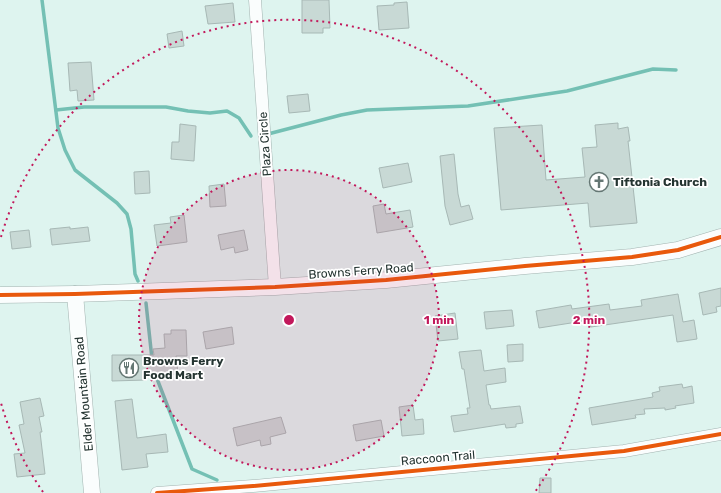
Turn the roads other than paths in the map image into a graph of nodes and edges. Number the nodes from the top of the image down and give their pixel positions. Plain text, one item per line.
1 (255, 0) edge
2 (721, 237) edge
3 (275, 287) junction
4 (75, 294) junction
5 (0, 295) edge
6 (721, 434) edge
7 (92, 493) edge
8 (157, 493) edge

1 - 3 street, Plaza Circle
2 - 3 street, Browns Ferry Road
3 - 4 street, Browns Ferry Road
4 - 5 street, Browns Ferry Road
4 - 7 street, Elder Mountain Road
6 - 8 street, Raccoon Trail

